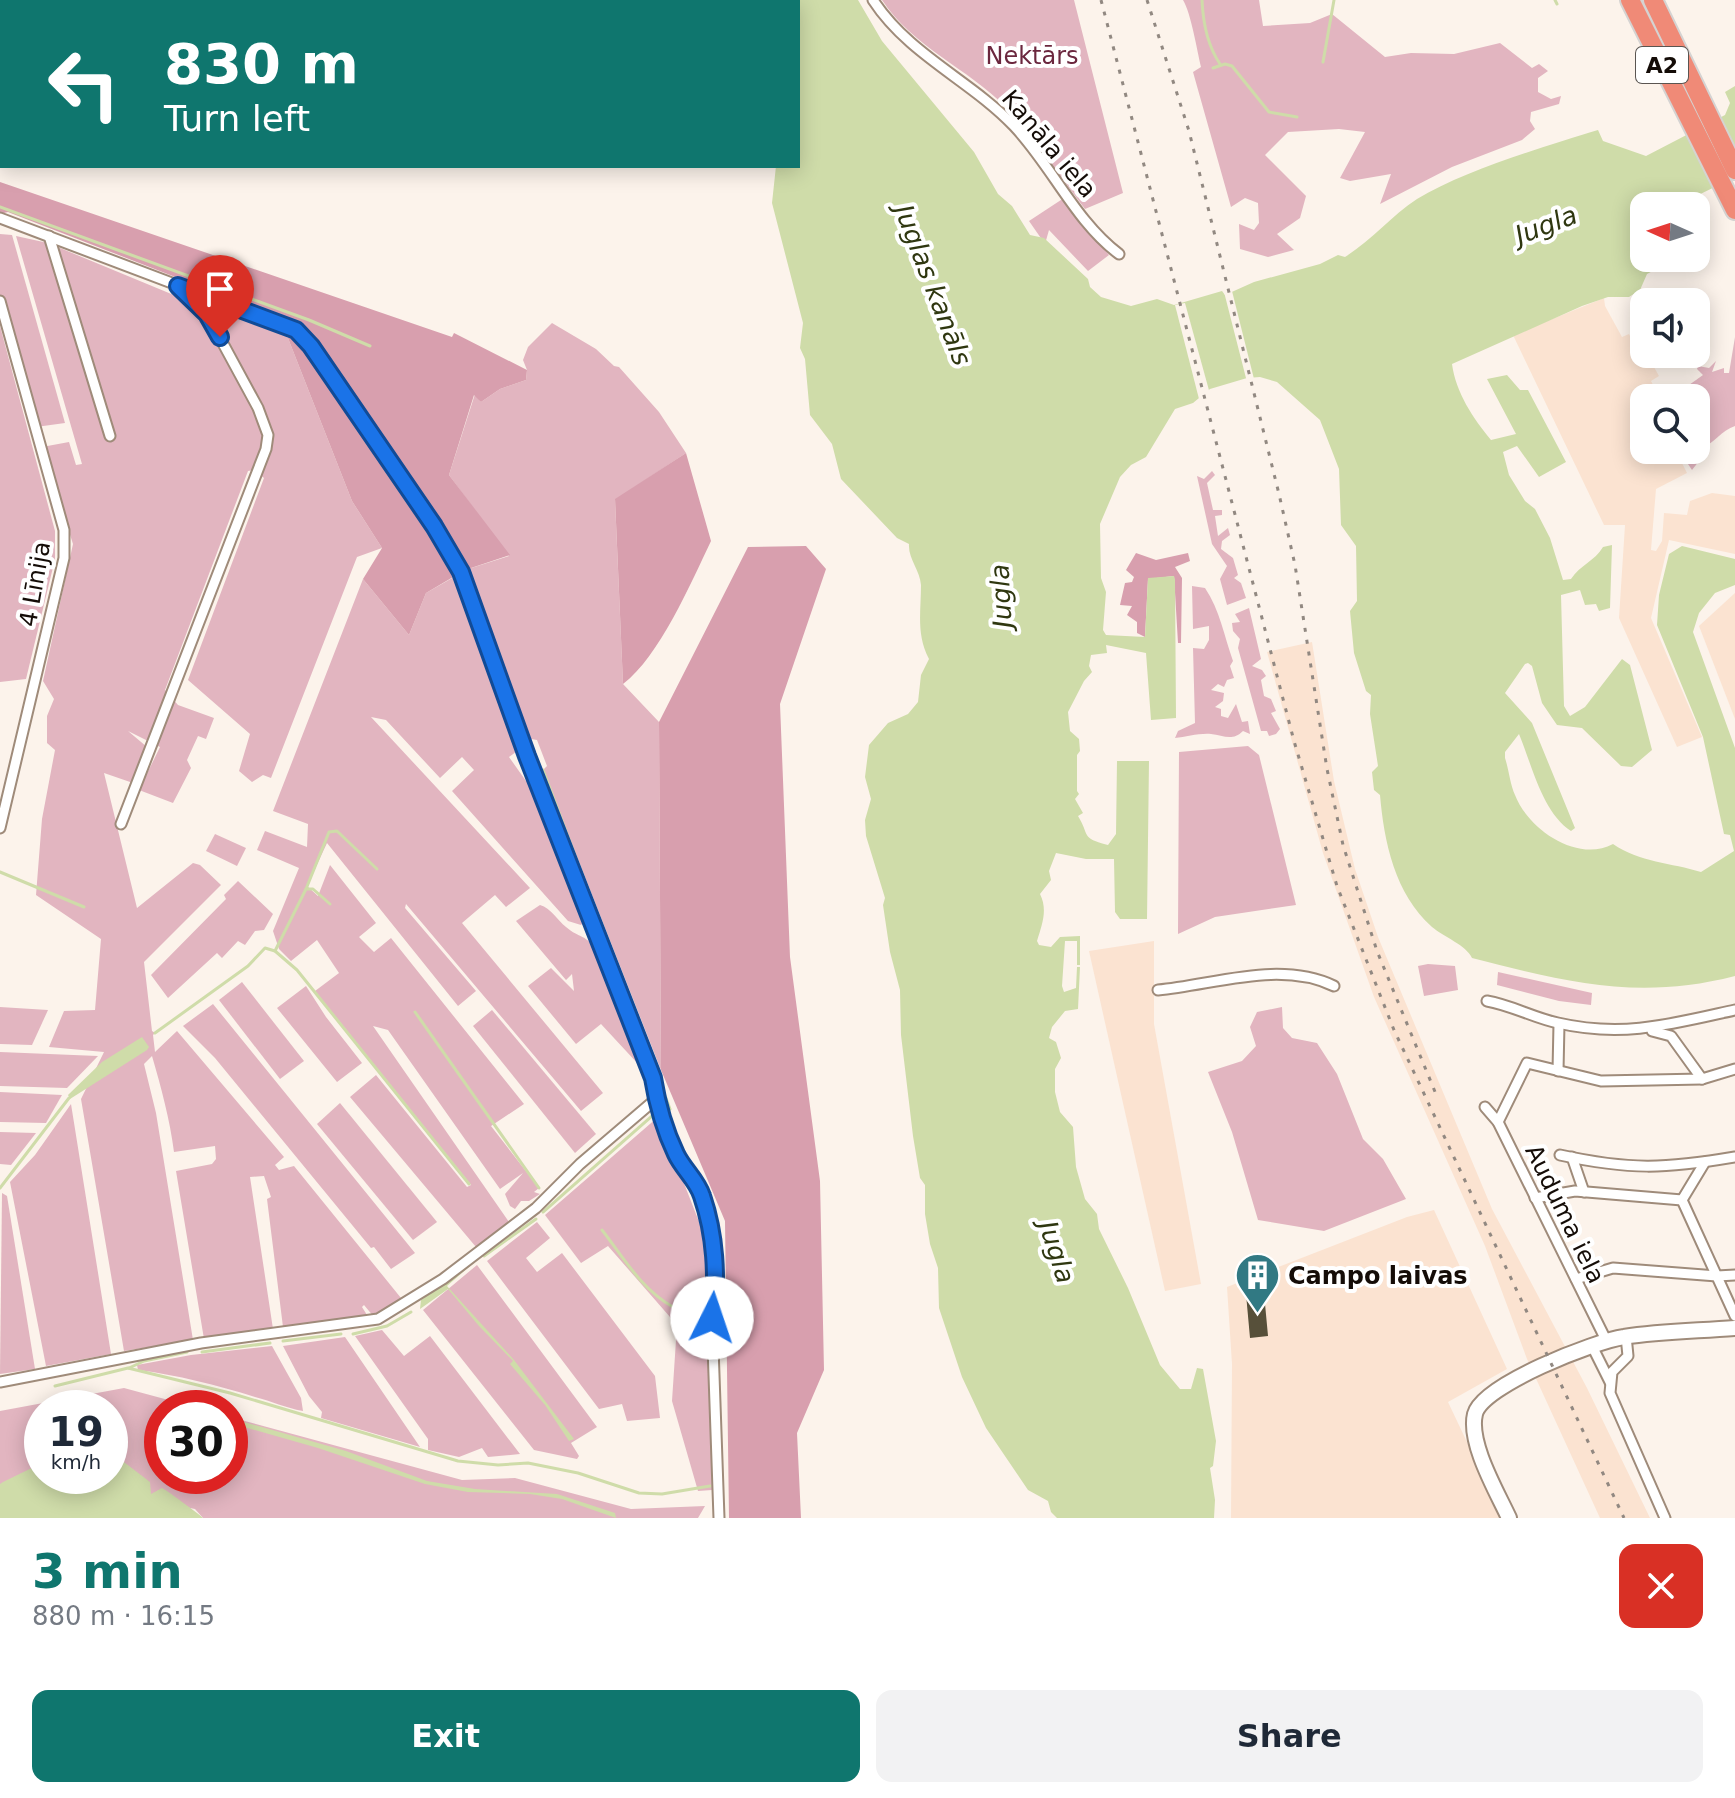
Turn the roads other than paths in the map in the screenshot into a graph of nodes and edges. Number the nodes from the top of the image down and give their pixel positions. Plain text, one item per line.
1 (873, 0) edge
2 (1630, 0) edge
3 (1653, 0) edge
4 (1703, 125) junction
5 (1735, 170) edge
6 (1735, 210) edge
7 (0, 218) edge
8 (49, 236) junction
9 (1119, 254) dead end
10 (178, 286) junction
11 (0, 301) edge
12 (110, 436) dead end
13 (121, 824) dead end
14 (0, 828) edge
15 (1334, 986) dead end
16 (1158, 990) dead end
17 (1487, 1001) dead end
18 (1735, 1010) edge
19 (1559, 1024) junction
20 (1648, 1030) junction
21 (1735, 1069) edge
22 (1558, 1071) junction
23 (1702, 1079) junction
24 (656, 1099) junction
25 (1485, 1107) dead end
26 (1498, 1122) junction
27 (1560, 1155) dead end
28 (1572, 1157) junction
29 (1735, 1157) edge
30 (1705, 1162) junction
31 (1584, 1192) junction
32 (1535, 1198) junction
33 (1682, 1200) junction
34 (1735, 1275) edge
35 (1717, 1276) junction
36 (1576, 1279) junction
37 (1735, 1316) edge
38 (1735, 1328) edge
39 (1626, 1336) junction
40 (1599, 1343) junction
41 (0, 1382) edge
42 (1610, 1382) junction
43 (719, 1518) edge
44 (1509, 1518) edge
45 (1665, 1518) edge

1 - 9 street, Kanāla iela
2 - 4 highway, A2
3 - 4 highway, A2
4 - 5 highway, A2
4 - 6 highway, A2
7 - 8 street
8 - 10 street
8 - 12 street
10 - 13 street
10 - 24 street
11 - 14 street, 4 Līnija
15 - 16 street
17 - 19 street
18 - 20 street
19 - 20 street
19 - 22 street
20 - 23 street
21 - 23 street
22 - 23 street
22 - 26 street
24 - 41 street
24 - 43 street
25 - 26 street, Auduma iela
26 - 32 street, Auduma iela
27 - 28 street
28 - 30 street
28 - 31 street
29 - 30 street
30 - 33 street
31 - 32 street
31 - 33 street
32 - 36 street, Auduma iela
33 - 35 street
34 - 35 street
35 - 36 street
35 - 37 street
36 - 40 street, Auduma iela
38 - 39 street
39 - 40 street
39 - 42 street
40 - 42 street, Auduma iela
40 - 44 street
42 - 45 street

